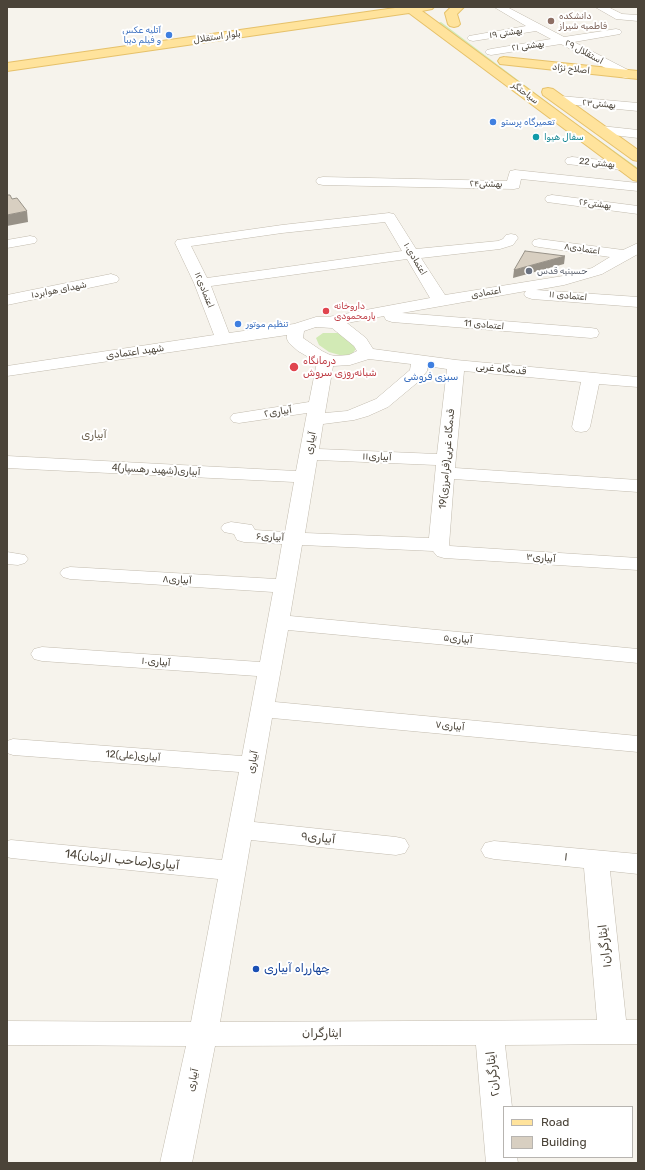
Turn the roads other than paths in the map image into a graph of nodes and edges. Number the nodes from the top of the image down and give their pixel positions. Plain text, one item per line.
1 (385, 7) edge
2 (428, 7) edge
3 (458, 7) edge
4 (499, 7) edge
5 (600, 7) edge
6 (409, 8) edge
7 (367, 16) junction
8 (638, 18) edge
9 (454, 24) junction
10 (436, 26) junction
11 (538, 27) junction
12 (616, 32) dead end
13 (474, 38) junction
14 (564, 41) junction
15 (491, 52) junction
16 (504, 62) junction
17 (7, 67) edge
18 (559, 68) junction
19 (632, 75) edge
20 (532, 79) junction
21 (560, 100) junction
22 (638, 108) edge
23 (601, 130) junction
24 (638, 134) edge
25 (638, 157) edge
26 (572, 161) dead end
27 (622, 166) junction
28 (638, 178) edge
29 (323, 181) dead end
30 (638, 187) edge
31 (552, 199) dead end
32 (638, 210) edge
33 (388, 217) joint
34 (511, 238) dead end
35 (30, 240) dead end
36 (539, 243) dead end
37 (7, 244) edge
38 (413, 254) junction
39 (630, 256) edge
40 (111, 279) dead end
41 (202, 283) junction
42 (497, 291) junction
43 (7, 300) edge
44 (440, 301) junction
45 (638, 302) edge
46 (382, 318) junction
47 (328, 322) junction
48 (296, 333) junction
49 (591, 333) dead end
50 (223, 338) junction
51 (365, 353) junction
52 (326, 360) junction
53 (420, 360) junction
54 (456, 365) junction
55 (7, 371) edge
56 (591, 378) junction
57 (638, 382) edge
58 (317, 412) junction
59 (239, 418) dead end
60 (581, 427) dead end
61 (309, 454) junction
62 (7, 462) edge
63 (445, 466) junction
64 (305, 477) junction
65 (638, 486) edge
66 (231, 528) dead end
67 (294, 538) junction
68 (441, 549) junction
69 (638, 564) edge
70 (70, 573) dead end
71 (285, 586) junction
72 (279, 622) junction
73 (42, 654) dead end
74 (638, 656) edge
75 (270, 670) junction
76 (263, 709) junction
77 (638, 744) edge
78 (14, 747) dead end
79 (252, 765) junction
80 (241, 830) junction
81 (396, 846) dead end
82 (10, 849) dead end
83 (494, 850) dead end
84 (596, 860) junction
85 (638, 864) edge
86 (233, 871) junction
87 (626, 1032) edge
88 (7, 1033) edge
89 (489, 1033) junction
90 (203, 1034) junction
91 (176, 1163) edge
92 (502, 1163) edge

1 - 7 main road
2 - 6 main road, بلوار استقلال
2 - 9 main road, سیاحتگر
3 - 9 main road
4 - 11 street, ۲۹ استقلال
5 - 8 street
6 - 7 main road, بلوار استقلال
6 - 10 main road, سیاحتگر
7 - 10 main road
7 - 17 main road, بلوار استقلال
9 - 13 main road, سیاحتگر
10 - 27 main road, سیاحتگر
11 - 13 street, ۱۹ بهشتی
11 - 14 street, ۲۹ استقلال
12 - 14 street, ۲۱ بهشتی
13 - 15 main road, سیاحتگر
14 - 15 street, ۲۱ بهشتی
14 - 19 street, ۲۹ استقلال
15 - 16 main road, سیاحتگر
16 - 18 main road, اصلاح نژاد
16 - 20 main road, سیاحتگر
18 - 19 main road, اصلاح نژاد
18 - 20 main road
20 - 21 main road, سیاحتگر
21 - 22 street, ۲۳بهشتی
21 - 23 main road, سیاحتگر
23 - 24 street
23 - 25 main road, سیاحتگر
26 - 27 street, 22 بهشتی
27 - 28 main road, سیاحتگر
29 - 30 street, ۲۴بهشتی
31 - 32 street, ۲۶بهشتی
33 - 38 street, اعتمادی۱۰
33 - 41 street, اعتمادی۱۲
34 - 38 street
35 - 37 street
36 - 39 street, اعتمادی۸
38 - 41 street
38 - 44 street, اعتمادی۱۰
39 - 42 street, اعتمادی
40 - 43 street, شهدای هوابرد۱
41 - 50 street, اعتمادی۱۲
42 - 44 street, اعتمادی
42 - 45 street, ۱۱ اعتمادی
44 - 46 street, اعتمادی
46 - 47 street, اعتمادی
46 - 49 street, 11 اعتمادی
47 - 48 street, اعتمادی
47 - 51 street
48 - 50 street, شهید اعتمادی
48 - 52 street
50 - 55 street, شهید اعتمادی
51 - 52 street
51 - 53 street, قدمگاه غربی
52 - 58 street, آبیاری
53 - 54 street, قدمگاه غربی
53 - 58 street, آبیاری۲
54 - 56 street, قدمگاه غربی
54 - 63 street, 19قدمگاه غربی(فرامرزی)
56 - 57 street, قدمگاه غربی
56 - 60 street
58 - 59 street, آبیاری۲
58 - 61 street, آبیاری
61 - 63 street, آبیاری۱۱
61 - 64 street, آبیاری
62 - 64 street, 4آبیاری(شهید رهسپار)
63 - 65 street, آبیاری۱۱
63 - 68 street, 19قدمگاه غربی(فرامرزی)
64 - 67 street, آبیاری
66 - 67 street, آبیاری۶
67 - 68 street, آبیاری۳
67 - 71 street, آبیاری
68 - 69 street, آبیاری۳
70 - 71 street, آبیاری۸
71 - 72 street, آبیاری
72 - 74 street, آبیاری۵
72 - 75 street, آبیاری
73 - 75 street, آبیاری۱۰
75 - 76 street, آبیاری
76 - 77 street, آبیاری۷
76 - 79 street, آبیاری
78 - 79 street, 12آبیاری(علی)
79 - 80 street, آبیاری
80 - 81 street, آبیاری۹
80 - 86 street, آبیاری
82 - 86 street, 14آبیاری(صاحب الزمان)
83 - 84 street, ۱
84 - 85 street, ۱
84 - 87 street, ایثارگران۱
86 - 90 street, آبیاری
87 - 89 street, ایثارگران
88 - 90 street, ایثارگران
89 - 90 street, ایثارگران
89 - 92 street, ایثارگران۲
90 - 91 street, آبیاری

